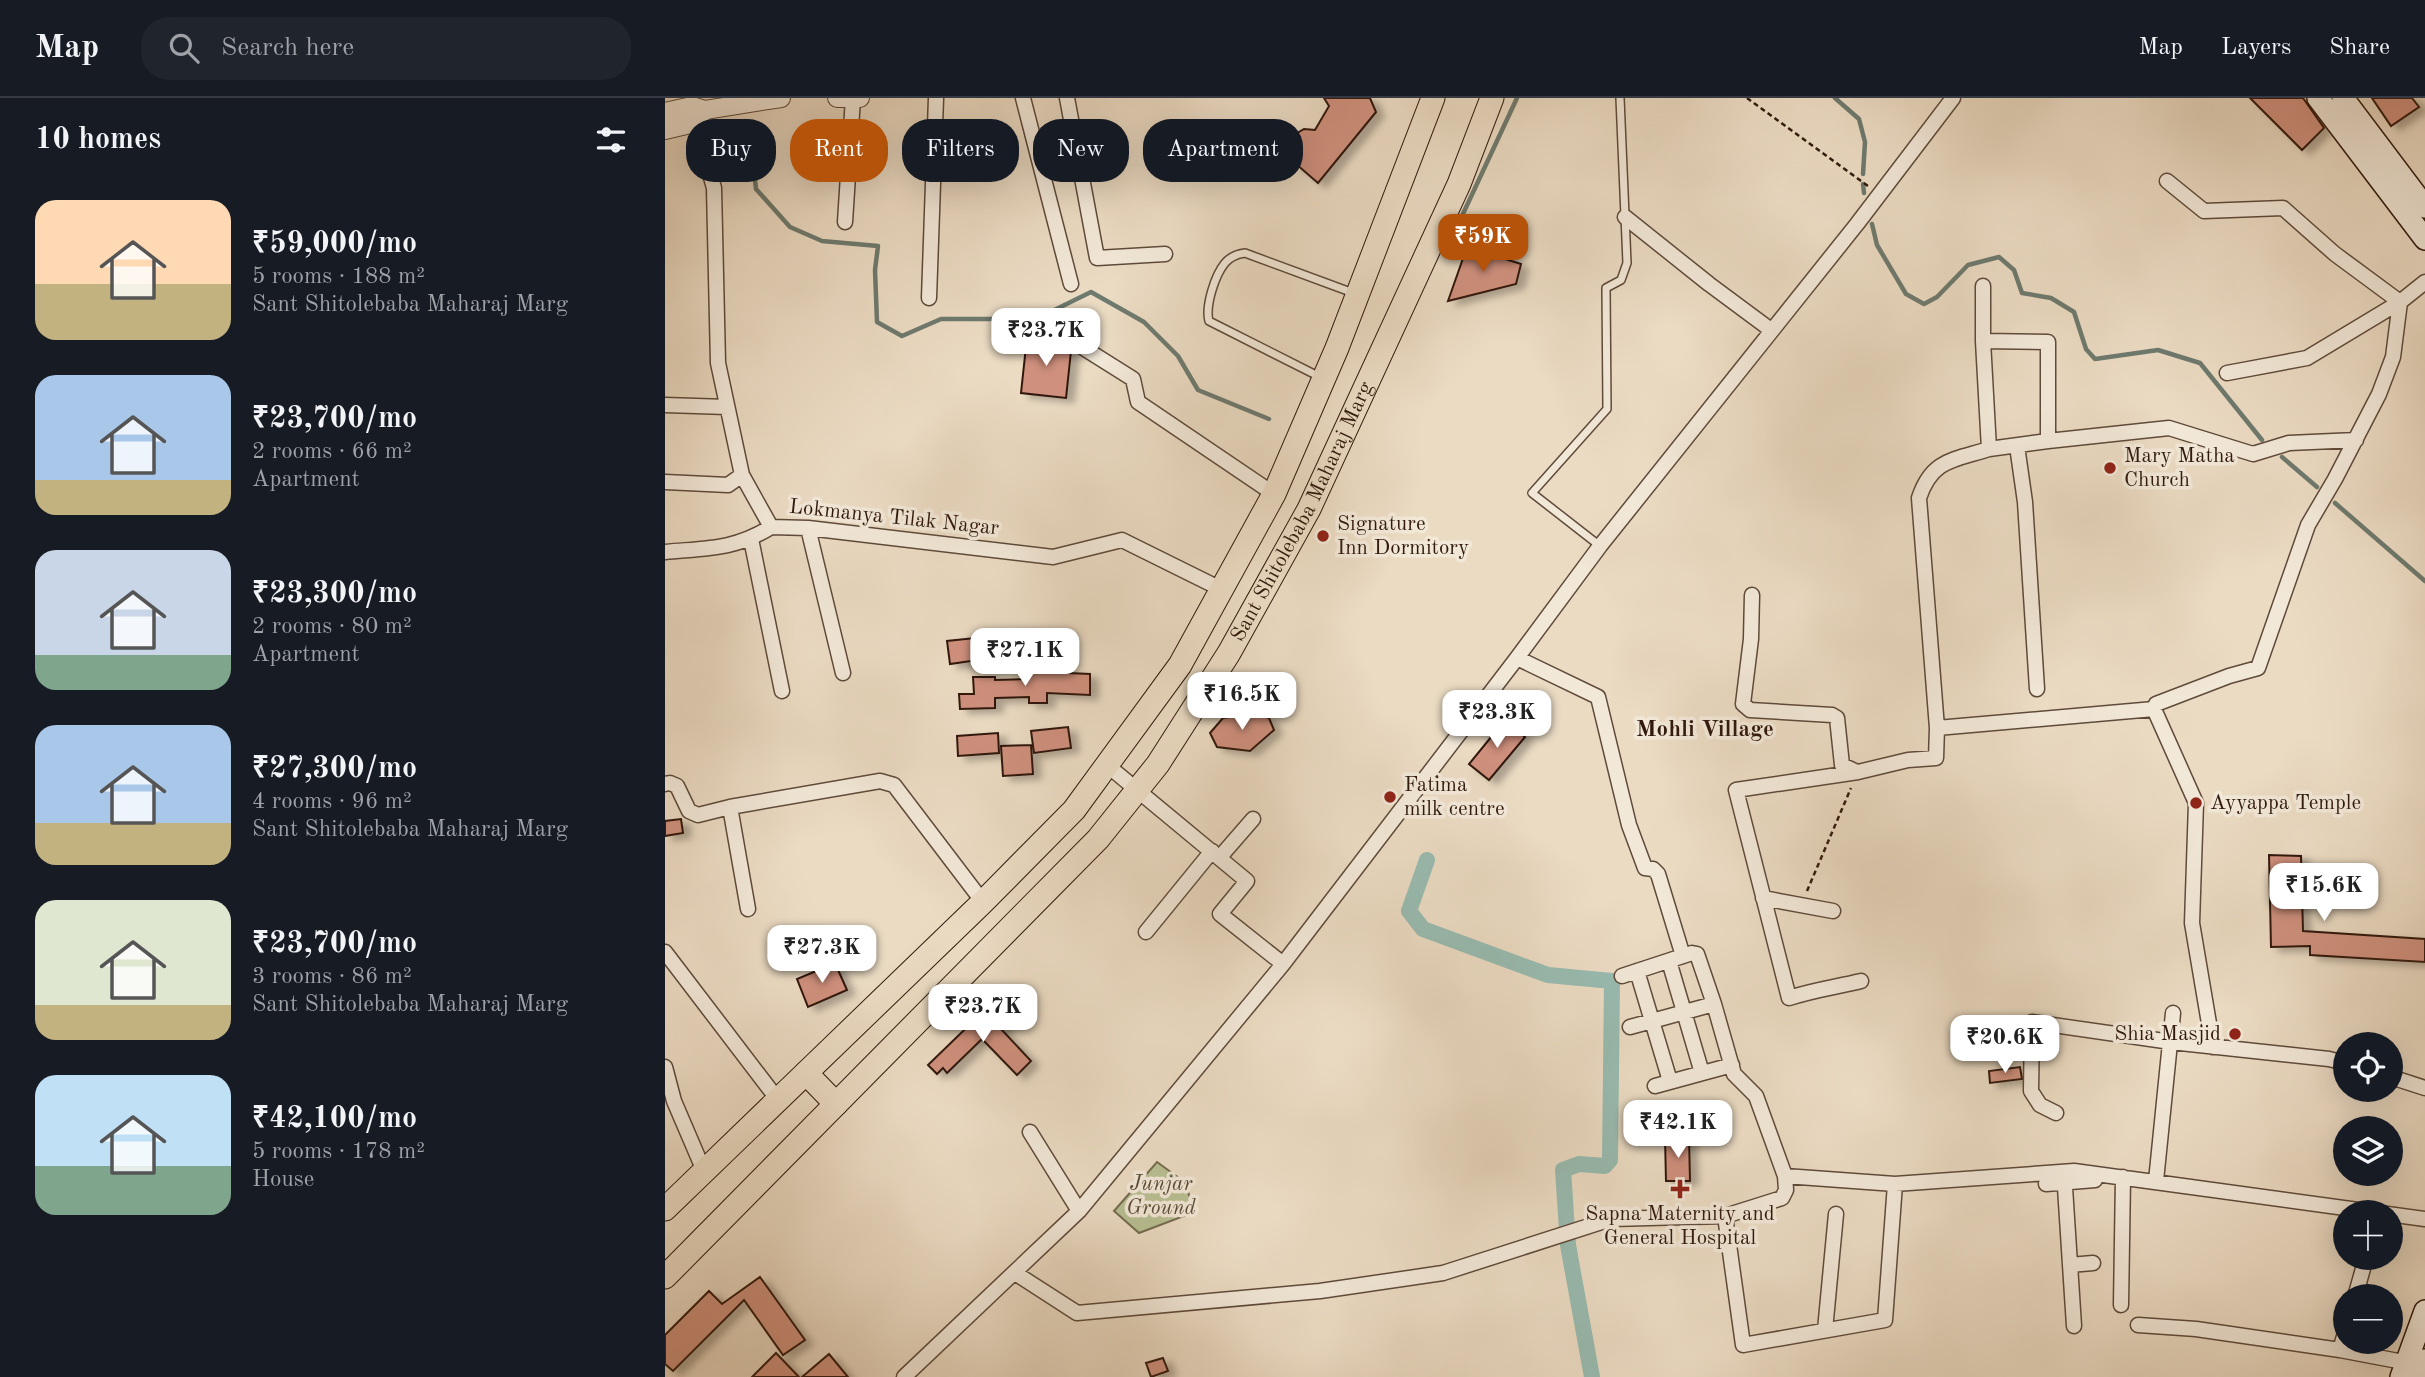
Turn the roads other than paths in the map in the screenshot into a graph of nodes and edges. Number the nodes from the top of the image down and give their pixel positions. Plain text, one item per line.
1 (781, 98) edge
2 (851, 98) edge
3 (936, 98) edge
4 (1023, 98) edge
5 (1067, 98) edge
6 (1433, 98) edge
7 (1492, 98) edge
8 (1621, 98) edge
9 (1953, 98) edge
10 (2332, 101) edge
11 (665, 112) edge
12 (697, 113) junction
13 (665, 130) edge
14 (2167, 181) dead end
15 (2425, 207) edge
16 (1625, 217) junction
17 (845, 222) dead end
18 (2425, 239) edge
19 (1165, 254) dead end
20 (2425, 282) edge
21 (1071, 284) dead end
22 (1983, 286) dead end
23 (1357, 294) junction
24 (929, 298) dead end
25 (2400, 302) junction
26 (1771, 330) junction
27 (1063, 335) dead end
28 (1983, 341) junction
29 (2227, 373) dead end
30 (1323, 379) junction
31 (665, 405) edge
32 (727, 407) junction
33 (2355, 440) junction
34 (2048, 442) junction
35 (2018, 446) junction
36 (1294, 447) junction
37 (1989, 449) junction
38 (1331, 461) junction
39 (742, 475) junction
40 (665, 482) edge
41 (1274, 494) junction
42 (771, 527) junction
43 (807, 528) junction
44 (751, 539) junction
45 (1599, 546) junction
46 (665, 552) edge
47 (1223, 590) junction
48 (1752, 595) dead end
49 (1517, 658) junction
50 (843, 673) dead end
51 (2037, 690) dead end
52 (782, 691) dead end
53 (2154, 709) junction
54 (1937, 728) junction
55 (1107, 765) junction
56 (1858, 772) junction
57 (665, 784) edge
58 (1137, 790) junction
59 (730, 807) junction
60 (1253, 819) dead end
61 (1216, 854) junction
62 (1763, 898) junction
63 (983, 902) junction
64 (748, 909) dead end
65 (1833, 911) dead end
66 (1146, 932) dead end
67 (665, 952) edge
68 (1676, 958) junction
69 (1283, 964) junction
70 (1637, 971) junction
71 (1622, 976) dead end
72 (1861, 981) dead end
73 (1714, 1004) junction
74 (1683, 1012) junction
75 (2173, 1013) dead end
76 (1653, 1020) junction
77 (1630, 1027) dead end
78 (2171, 1042) junction
79 (2213, 1047) junction
80 (2333, 1060) edge
81 (1732, 1065) junction
82 (665, 1067) edge
83 (806, 1073) junction
84 (1702, 1073) junction
85 (1670, 1081) junction
86 (2403, 1081) edge
87 (1655, 1086) dead end
88 (2425, 1088) edge
89 (778, 1100) junction
90 (835, 1104) junction
91 (2056, 1113) dead end
92 (1030, 1132) dead end
93 (704, 1171) junction
94 (1785, 1176) junction
95 (2064, 1177) junction
96 (2123, 1177) junction
97 (2096, 1180) dead end
98 (2155, 1181) junction
99 (1895, 1184) junction
100 (2046, 1184) dead end
101 (2333, 1206) edge
102 (665, 1209) edge
103 (1079, 1211) junction
104 (1836, 1214) dead end
105 (1725, 1216) junction
106 (2403, 1216) edge
107 (2425, 1219) edge
108 (2093, 1263) dead end
109 (2070, 1265) junction
110 (1015, 1273) junction
111 (665, 1277) edge
112 (2121, 1305) dead end
113 (2425, 1311) edge
114 (2138, 1325) dead end
115 (2074, 1326) dead end
116 (1825, 1330) junction
117 (2420, 1342) edge
118 (2333, 1349) edge
119 (2356, 1354) edge
120 (2416, 1369) edge
121 (904, 1377) edge

1 - 12 street
2 - 17 street
3 - 24 street
4 - 21 street
5 - 19 street
6 - 23 main road, Sant Shitolebaba Maharaj Marg
7 - 38 main road, Sant Shitolebaba Maharaj Marg
8 - 16 lane
9 - 26 street
10 - 15 main road
10 - 18 main road
11 - 12 street
12 - 13 street
12 - 32 street, Lokmanya Tilak Nagar
14 - 25 street
16 - 26 street
16 - 45 lane
20 - 25 street
22 - 28 street
23 - 30 main road, Sant Shitolebaba Maharaj Marg
23 - 30 lane
25 - 29 street
25 - 33 street
26 - 45 street
27 - 41 street
28 - 34 street
28 - 37 street
30 - 36 main road, Sant Shitolebaba Maharaj Marg
31 - 32 street
32 - 39 street, Lokmanya Tilak Nagar
33 - 34 street
33 - 53 street
34 - 35 street
35 - 37 street
35 - 51 street
36 - 38 main road
36 - 41 main road, Sant Shitolebaba Maharaj Marg
37 - 54 street
38 - 58 main road, Sant Shitolebaba Maharaj Marg
39 - 40 street
39 - 42 street, Lokmanya Tilak Nagar
41 - 47 main road, Sant Shitolebaba Maharaj Marg
42 - 43 street, Lokmanya Tilak Nagar
42 - 44 street
43 - 47 street, Lokmanya Tilak Nagar
43 - 50 street
44 - 46 street
44 - 52 street
45 - 49 street
47 - 55 main road, Sant Shitolebaba Maharaj Marg
48 - 56 street
49 - 68 street
49 - 69 street
53 - 54 street
53 - 79 street
54 - 56 street
55 - 58 street
55 - 63 main road, Sant Shitolebaba Maharaj Marg
56 - 62 street
57 - 59 street
58 - 61 street
58 - 90 main road, Sant Shitolebaba Maharaj Marg
59 - 63 street
59 - 64 street
60 - 61 street
61 - 66 street
61 - 69 street
62 - 65 street
62 - 72 street
63 - 83 main road, Sant Shitolebaba Maharaj Marg
67 - 89 street
68 - 70 street
68 - 73 street
68 - 74 street
69 - 103 street
70 - 71 street
70 - 76 street
73 - 74 street
73 - 81 street
74 - 76 street
74 - 84 street
75 - 78 street
76 - 77 street
76 - 85 street
78 - 79 street
78 - 91 street
78 - 98 street
79 - 80 street
81 - 84 street
81 - 94 street
82 - 93 street
83 - 89 main road, Sant Shitolebaba Maharaj Marg
83 - 90 main road
84 - 85 street
85 - 87 street
86 - 88 street
89 - 93 main road, Sant Shitolebaba Maharaj Marg
90 - 111 main road, Sant Shitolebaba Maharaj Marg
92 - 103 street
93 - 102 main road, Sant Shitolebaba Maharaj Marg
94 - 99 street
94 - 105 street
95 - 96 street
95 - 97 street
95 - 99 street
95 - 100 street
95 - 109 street
96 - 98 street
96 - 112 street
98 - 101 street
99 - 116 street
103 - 110 street
104 - 116 street
105 - 110 street
105 - 116 street
106 - 107 street
108 - 109 street
109 - 115 street
110 - 121 street
113 - 117 main road
114 - 118 street
117 - 120 main road
119 - 120 street

